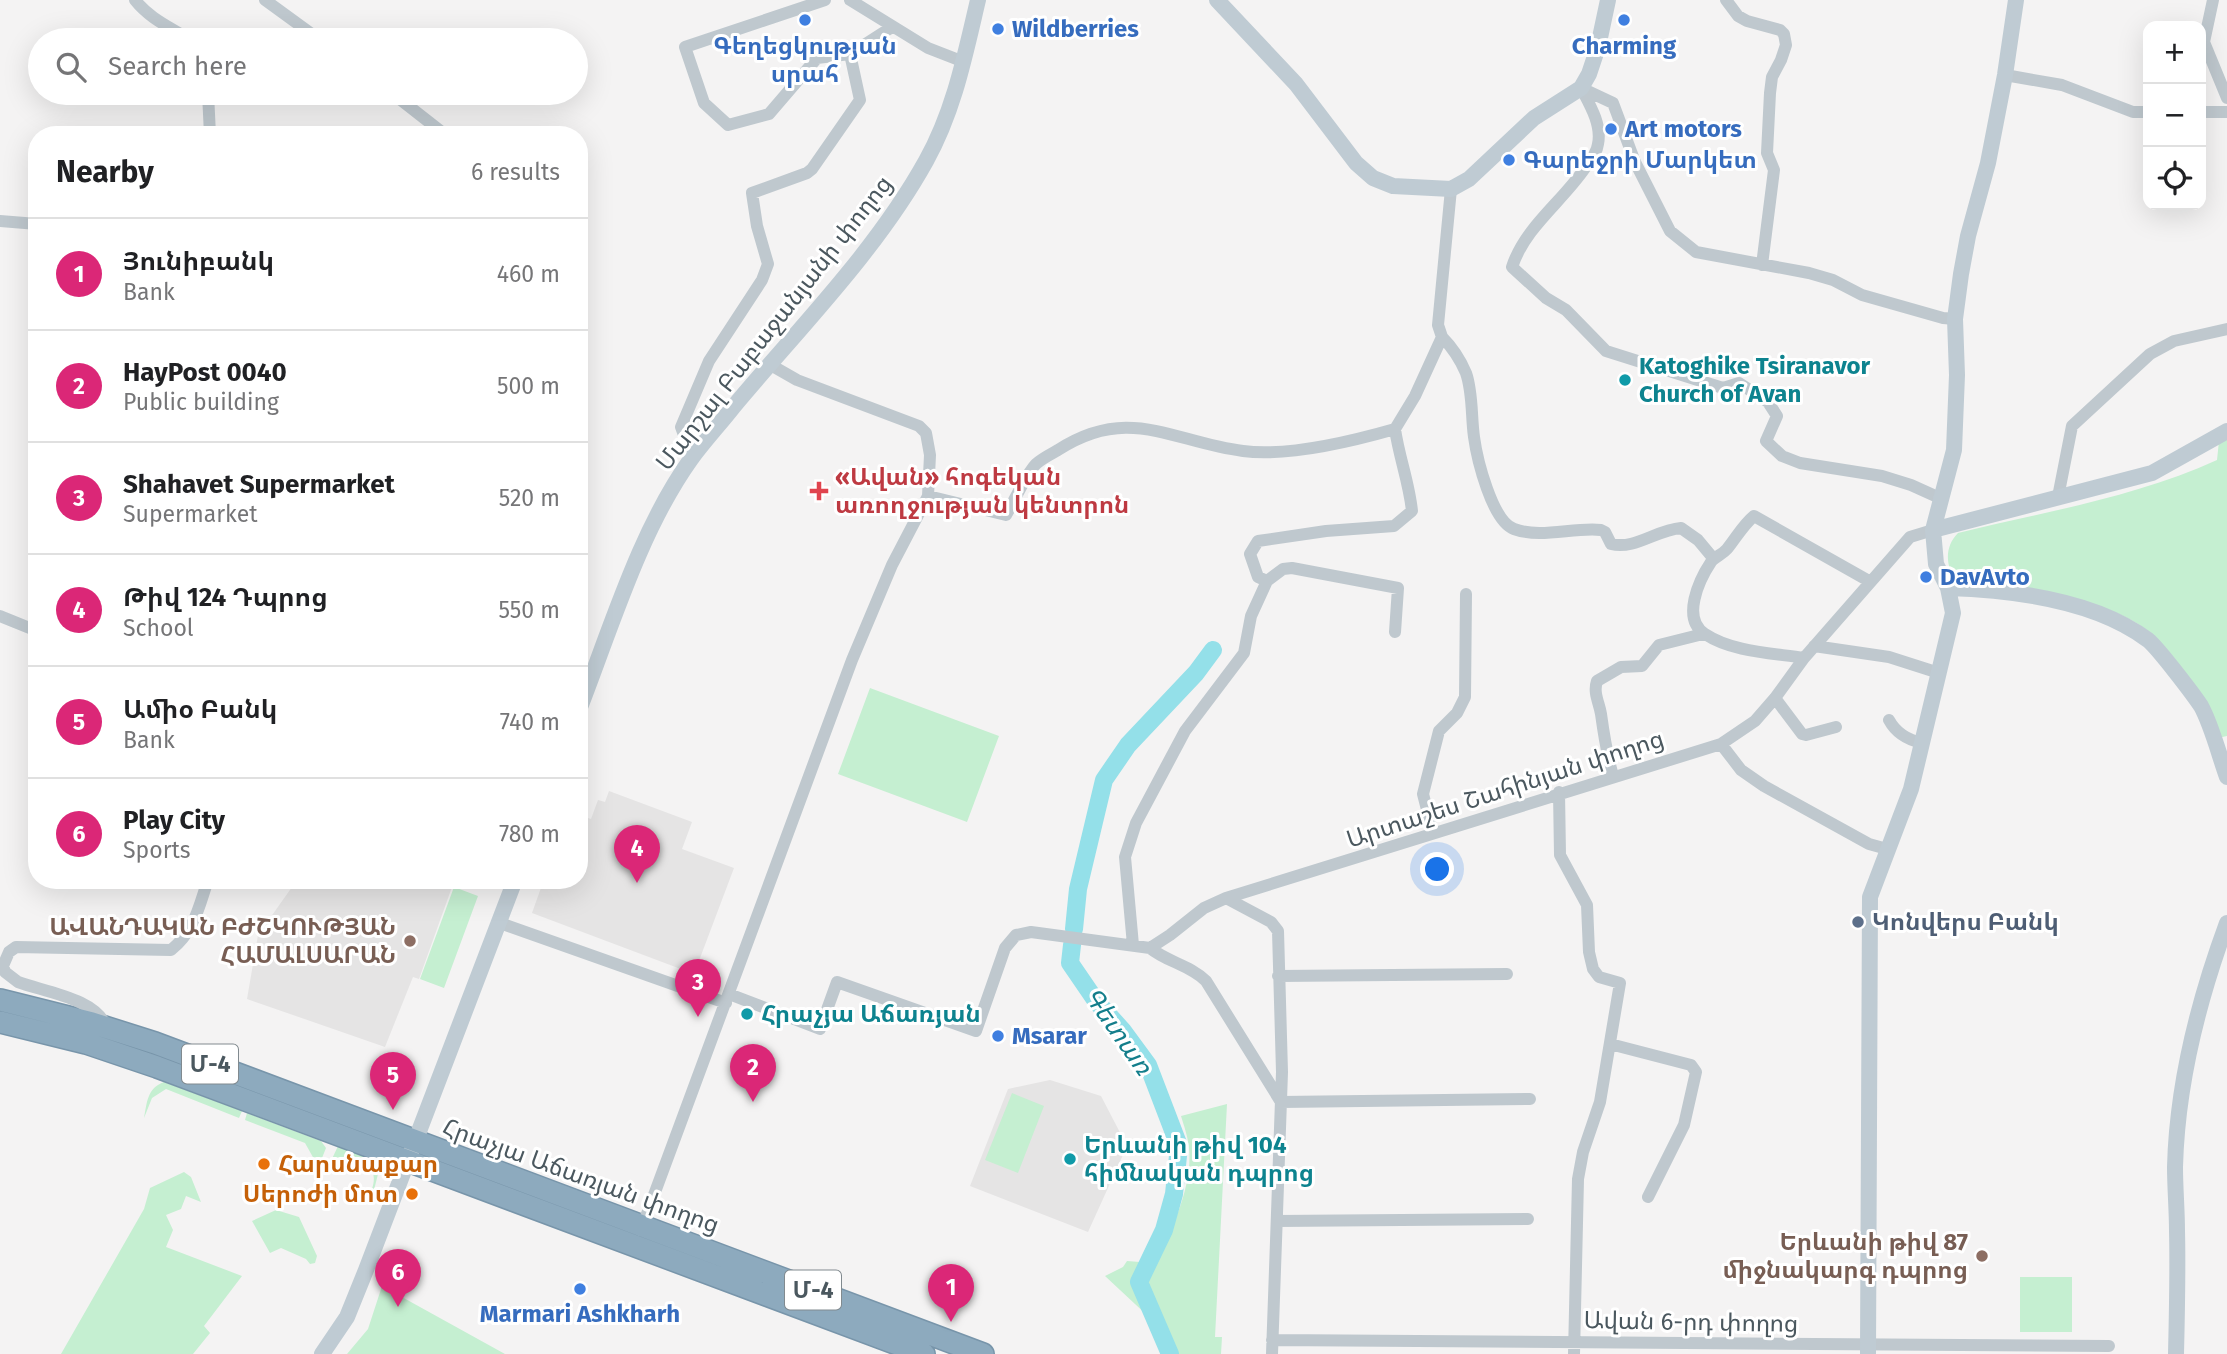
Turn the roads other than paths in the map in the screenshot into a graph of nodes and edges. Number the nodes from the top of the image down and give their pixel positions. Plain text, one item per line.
1 (135, 0) edge
2 (265, 0) edge
3 (825, 0) edge
4 (849, 0) edge
5 (978, 0) edge
6 (1217, 0) edge
7 (1608, 0) edge
8 (1726, 0) edge
9 (2015, 0) edge
10 (2213, 0) edge
11 (892, 27) junction
12 (168, 28) edge
13 (304, 28) edge
14 (850, 54) junction
15 (964, 62) junction
16 (2005, 75) junction
17 (1581, 89) junction
18 (2227, 98) edge
19 (209, 105) edge
20 (407, 105) edge
21 (2143, 112) edge
22 (2206, 112) edge
23 (2227, 112) edge
24 (210, 126) edge
25 (434, 126) edge
26 (1451, 189) junction
27 (0, 221) edge
28 (28, 223) edge
29 (1762, 265) junction
30 (1955, 320) junction
31 (2227, 329) edge
32 (1442, 337) junction
33 (769, 364) junction
34 (1395, 429) junction
35 (2227, 431) edge
36 (692, 457) junction
37 (928, 496) junction
38 (2058, 497) junction
39 (1942, 499) junction
40 (1933, 530) junction
41 (1713, 558) junction
42 (1267, 581) junction
43 (1869, 582) junction
44 (1948, 588) junction
45 (1466, 594) dead end
46 (0, 616) edge
47 (28, 627) edge
48 (1395, 632) dead end
49 (1703, 634) junction
50 (1814, 646) junction
51 (1804, 658) junction
52 (1939, 673) junction
53 (588, 687) edge
54 (1775, 698) junction
55 (1889, 720) dead end
56 (1836, 727) dead end
57 (1917, 742) junction
58 (1721, 744) junction
59 (1613, 776) junction
60 (2227, 777) edge
61 (1559, 792) junction
62 (1433, 833) junction
63 (1888, 849) junction
64 (205, 889) edge
65 (513, 889) edge
66 (1226, 898) junction
67 (500, 923) junction
68 (2227, 923) edge
69 (1133, 944) junction
70 (1150, 948) junction
71 (1507, 974) dead end
72 (1278, 976) junction
73 (727, 999) junction
74 (0, 1000) edge
75 (0, 1021) edge
76 (107, 1028) junction
77 (1611, 1044) junction
78 (1530, 1099) dead end
79 (1281, 1102) junction
80 (412, 1152) junction
81 (1648, 1197) dead end
82 (1528, 1219) dead end
83 (1277, 1221) junction
84 (639, 1236) junction
85 (1272, 1340) junction
86 (2109, 1346) dead end
87 (1374, 1347) edge
88 (1465, 1348) edge
89 (1574, 1348) edge
90 (1868, 1349) edge
91 (322, 1354) edge
92 (923, 1354) edge
93 (983, 1354) edge
94 (1272, 1354) edge
95 (2176, 1354) edge

1 - 12 street
2 - 13 street
3 - 14 street
4 - 11 street
5 - 15 street, Մարշալ Բաբաջանյանի փողոց
6 - 26 street
7 - 17 street
8 - 29 street
9 - 16 street
10 - 18 street
11 - 14 street
11 - 15 street
14 - 36 street
15 - 33 street, Մարշալ Բաբաջանյանի փողոց
16 - 21 street
16 - 30 street
17 - 26 street
17 - 29 street
17 - 39 street
19 - 24 street
20 - 25 street
22 - 23 street
26 - 32 street
27 - 28 street
29 - 30 street
30 - 39 street
31 - 38 street
32 - 34 street
32 - 41 street
33 - 36 street, Մարշալ Բաբաջանյանի փողոց
33 - 37 street
34 - 37 street
34 - 42 street
35 - 38 street
36 - 53 street, Մարշալ Բաբաջանյանի փողոց
37 - 73 street
38 - 40 street
39 - 40 street
40 - 43 street, Արտաշես Շահինյան փողոց
40 - 44 street
41 - 43 street
41 - 49 street
42 - 48 street
42 - 69 street
43 - 50 street, Արտաշես Շահինյան փողոց
44 - 52 street
44 - 60 street
45 - 62 street
46 - 47 street
49 - 51 street
49 - 59 street
50 - 51 street, Արտաշես Շահինյան փողոց
50 - 52 street
51 - 54 street, Արտաշես Շահինյան փողոց
52 - 57 street
54 - 56 street
54 - 58 street, Արտաշես Շահինյան փողոց
55 - 57 street
57 - 63 street
58 - 59 street, Արտաշես Շահինյան փողոց
58 - 63 street
59 - 61 street, Արտաշես Շահինյան փողոց
61 - 62 street, Արտաշես Շահինյան փողոց
61 - 77 street
62 - 66 street, Արտաշես Շահինյան փողոց
63 - 90 street
64 - 76 street
65 - 67 street
66 - 70 street, Արտաշես Շահինյան փողոց
66 - 72 street
67 - 73 street
67 - 80 street
68 - 95 street
69 - 70 street
69 - 73 street
70 - 79 street
71 - 72 street
72 - 79 street
73 - 84 street
74 - 76 highway, Հրաչյա Աճառյան փողոց / Մ-4
75 - 80 highway, Հրաչյա Աճառյան փողոց / Մ-4
76 - 80 highway, Հրաչյա Աճառյան փողոց / Մ-4
77 - 81 street
77 - 89 street
78 - 79 street
79 - 83 street
80 - 84 highway, Հրաչյա Աճառյան փողոց / Մ-4
80 - 91 street
82 - 83 street
83 - 85 street
84 - 92 highway, Հրաչյա Աճառյան փողոց / Մ-4
84 - 93 highway, Հրաչյա Աճառյան փողոց / Մ-4
85 - 87 street, Ավան 6-րդ փողոց
85 - 94 street
86 - 90 street, Ավան 6-րդ փողոց
87 - 88 street, Ավան 6-րդ փողոց
88 - 89 street, Ավան 6-րդ փողոց
89 - 90 street, Ավան 6-րդ փողոց

